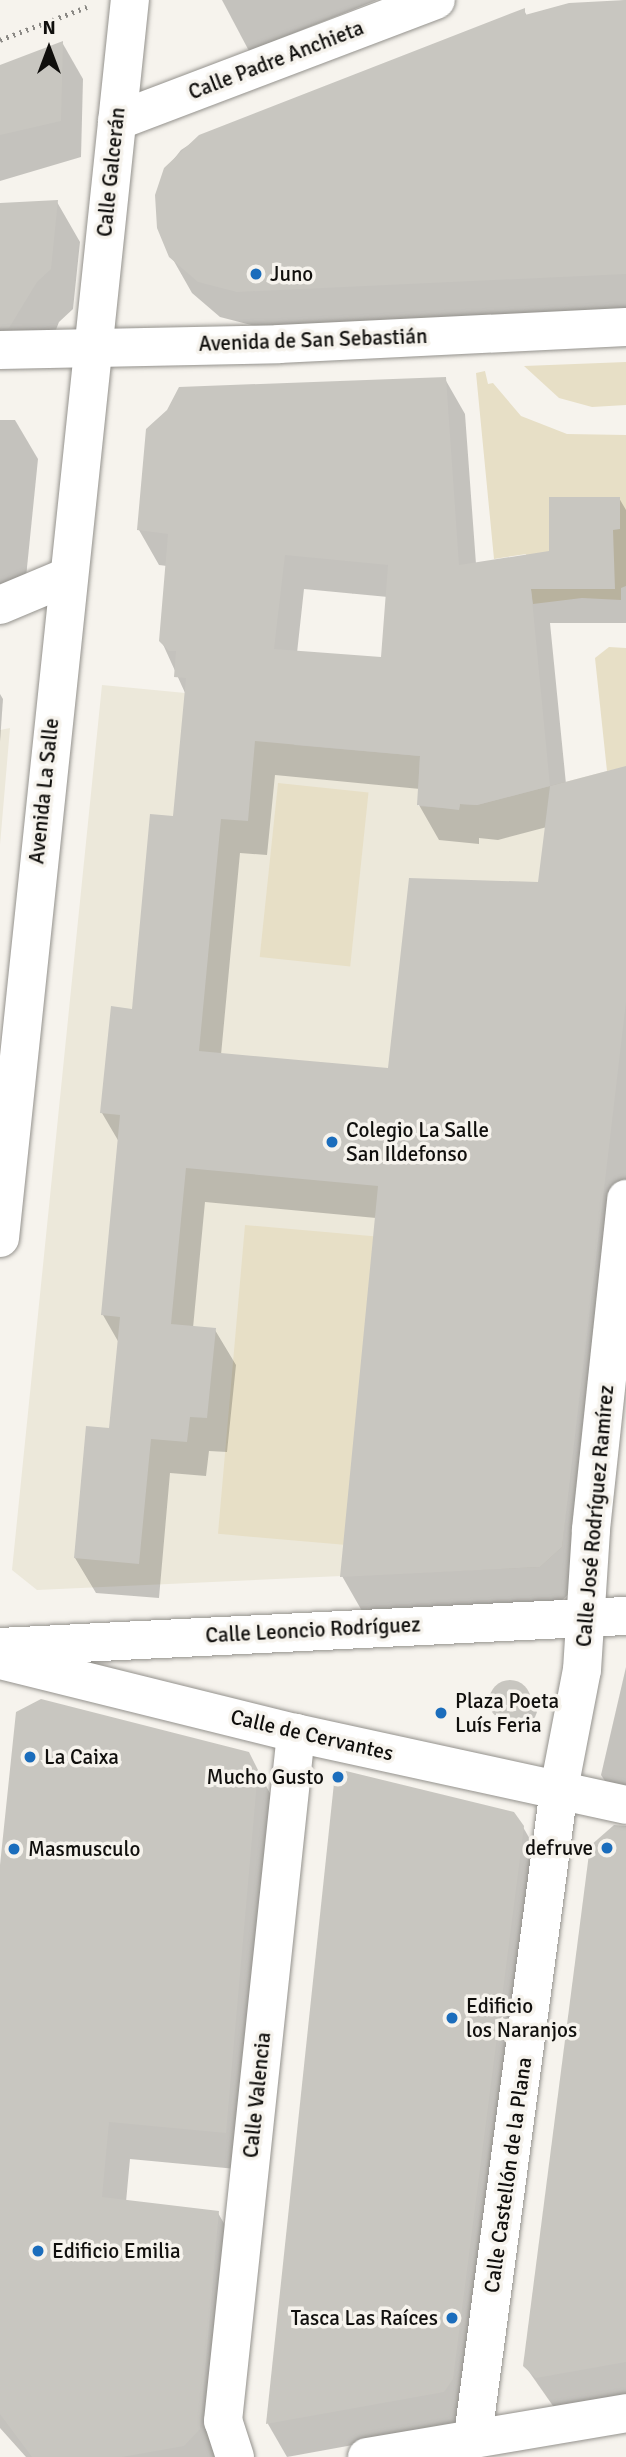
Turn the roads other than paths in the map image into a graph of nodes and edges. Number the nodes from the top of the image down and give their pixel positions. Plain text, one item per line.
1 (130, 0) edge
2 (436, 0) edge
3 (117, 121) junction
4 (626, 327) edge
5 (93, 344) junction
6 (0, 350) edge
7 (67, 577) junction
8 (0, 605) edge
9 (2, 1186) edge
10 (626, 1199) edge
11 (0, 1238) edge
12 (626, 1616) edge
13 (587, 1618) junction
14 (0, 1647) edge
15 (0, 1660) edge
16 (296, 1733) junction
17 (559, 1789) junction
18 (626, 1805) edge
19 (626, 2413) edge
20 (473, 2436) junction
21 (235, 2457) edge
22 (367, 2457) edge

1 - 3 street, Calle Galcerán
2 - 3 street, Calle Padre Anchieta
3 - 5 street, Calle Galcerán
4 - 5 street, Avenida de San Sebastián
5 - 6 street, Avenida de San Sebastián
5 - 7 street, Avenida La Salle
7 - 8 street
7 - 9 street, Avenida La Salle
9 - 11 street, Avenida La Salle
10 - 13 street, Calle José Rodríguez Ramírez
12 - 13 street, Calle Leoncio Rodríguez
13 - 14 street, Calle Leoncio Rodríguez
13 - 17 street, Calle José Rodríguez Ramírez
15 - 16 street, Calle de Cervantes
16 - 17 street, Calle de Cervantes
16 - 21 street, Calle Valencia
17 - 18 street, Calle de Cervantes
17 - 20 street, Calle Castellón de la Plana
19 - 20 street
20 - 22 street

